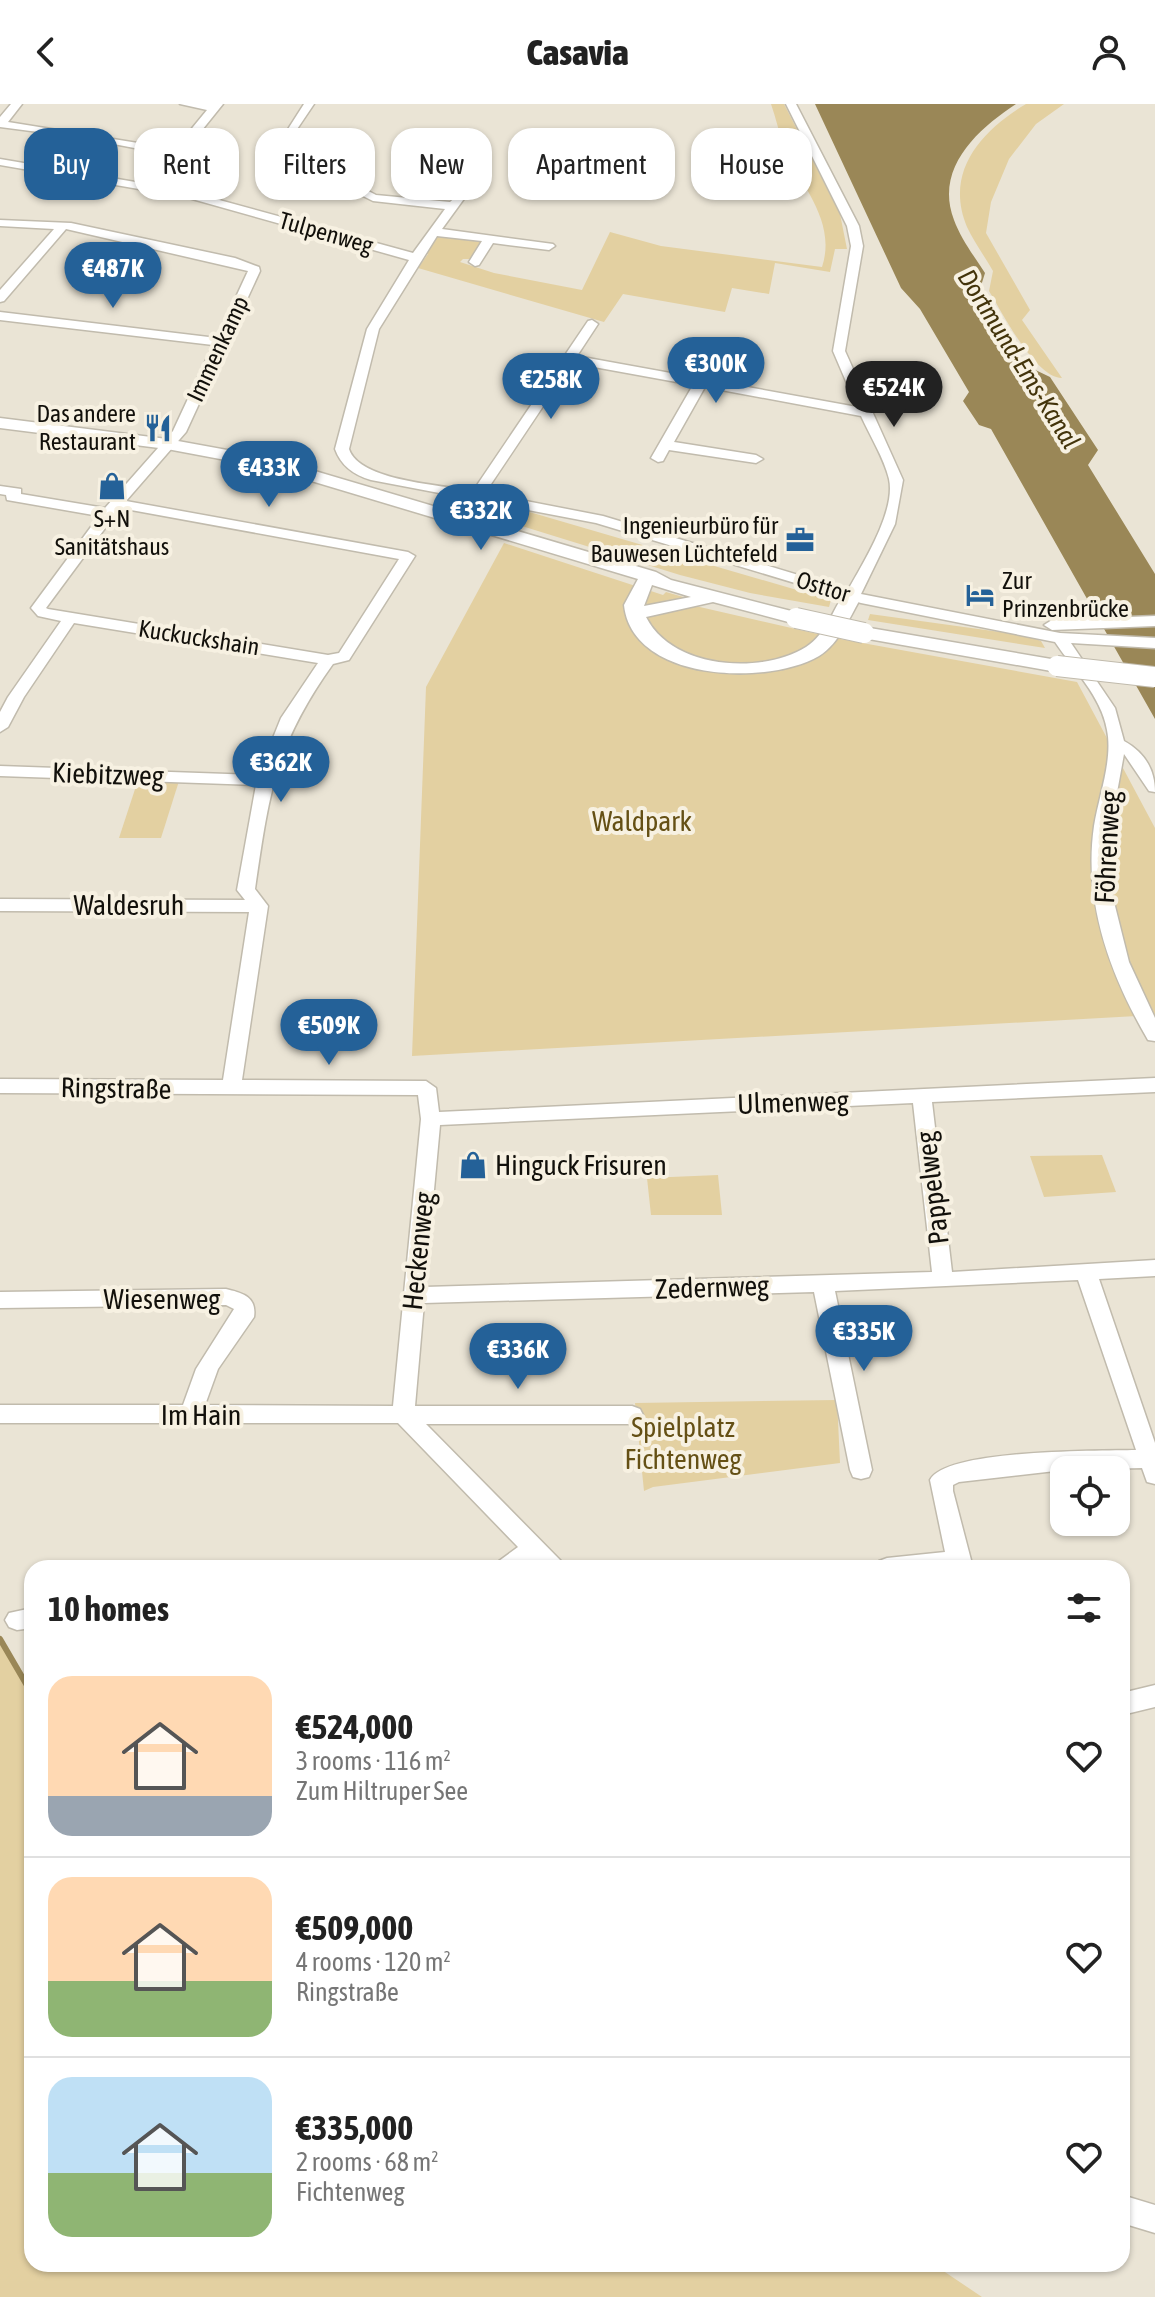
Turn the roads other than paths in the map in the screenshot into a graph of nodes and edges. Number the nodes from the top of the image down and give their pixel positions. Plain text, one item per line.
1 (17, 104) edge
2 (185, 104) edge
3 (309, 104) edge
4 (791, 104) edge
5 (216, 106) edge
6 (0, 124) edge
7 (198, 128) edge
8 (293, 128) edge
9 (134, 145) edge
10 (0, 162) edge
11 (134, 184) edge
12 (375, 198) edge
13 (209, 200) edge
14 (0, 223) edge
15 (63, 226) junction
16 (436, 232) junction
17 (489, 239) junction
18 (549, 246) dead end
19 (416, 258) junction
20 (475, 262) dead end
21 (0, 298) edge
22 (0, 316) edge
23 (592, 324) dead end
24 (221, 342) junction
25 (571, 359) junction
26 (701, 383) junction
27 (866, 413) junction
28 (0, 423) edge
29 (167, 444) junction
30 (756, 459) dead end
31 (0, 490) edge
32 (477, 495) junction
33 (112, 508) junction
34 (654, 584) junction
35 (852, 596) junction
36 (716, 599) junction
37 (642, 617) junction
38 (70, 618) junction
39 (1155, 621) edge
40 (1056, 631) junction
41 (1155, 643) edge
42 (328, 660) junction
43 (1155, 677) edge
44 (0, 727) edge
45 (1116, 743) junction
46 (0, 771) edge
47 (265, 780) junction
48 (1155, 787) edge
49 (0, 905) edge
50 (259, 906) junction
51 (1155, 1035) edge
52 (1155, 1085) edge
53 (0, 1086) edge
54 (426, 1088) joint
55 (231, 1089) junction
56 (922, 1097) junction
57 (431, 1119) junction
58 (1155, 1268) edge
59 (1086, 1272) junction
60 (943, 1280) junction
61 (823, 1285) junction
62 (413, 1295) junction
63 (0, 1300) edge
64 (0, 1414) edge
65 (403, 1414) junction
66 (192, 1415) junction
67 (632, 1415) dead end
68 (1152, 1467) edge
69 (861, 1470) dead end
70 (534, 1549) junction
71 (518, 1560) edge
72 (545, 1560) edge
73 (959, 1560) edge
74 (1155, 1696) edge
75 (1130, 1702) edge
76 (1130, 2211) edge
77 (1155, 2219) edge

1 - 6 street
2 - 5 street
3 - 8 street
4 - 27 street
5 - 7 street
6 - 9 street
10 - 11 street, Tulpenweg
12 - 16 street
13 - 19 street, Tulpenweg
14 - 15 street
15 - 21 street
15 - 24 street, Immenkamp
16 - 17 street
16 - 19 street
17 - 18 street
17 - 20 street
19 - 32 street, Osttor
22 - 24 street
23 - 25 street
24 - 29 street, Immenkamp
25 - 26 street
25 - 32 street
26 - 27 street
26 - 30 street
27 - 35 street
28 - 29 main road, Osttor
29 - 33 street
29 - 34 main road, Osttor
31 - 33 street
32 - 35 street, Osttor
33 - 38 street
33 - 42 street
34 - 36 main road, Osttor
34 - 37 main road
35 - 37 main road
35 - 40 street, Osttor
36 - 37 main road
36 - 43 main road, Osttor, bridge
38 - 42 street, Kuckuckshain
38 - 44 street
39 - 40 street, Osttor
40 - 41 street, Osttor
40 - 45 street
42 - 47 street
45 - 48 street
45 - 51 street, Föhrenweg
46 - 47 street, Kiebitzweg
47 - 50 street
49 - 50 street, Waldesruh
50 - 55 street
52 - 56 street, Ulmenweg
53 - 55 street, Ringstraße
54 - 55 street, Ringstraße
54 - 57 street, Heckenweg
56 - 57 street, Ulmenweg
56 - 60 street, Pappelweg
57 - 62 street, Heckenweg
58 - 59 street, Zedernweg
59 - 60 street, Zedernweg
59 - 68 street
60 - 61 street, Zedernweg
61 - 62 street, Zedernweg
61 - 69 street
62 - 65 street, Heckenweg
63 - 66 street, Wiesenweg
64 - 66 street, Im Hain
65 - 66 street, Im Hain
65 - 67 street, Im Hain
65 - 70 street
68 - 73 street
70 - 71 street
70 - 72 street
74 - 75 street
76 - 77 street

